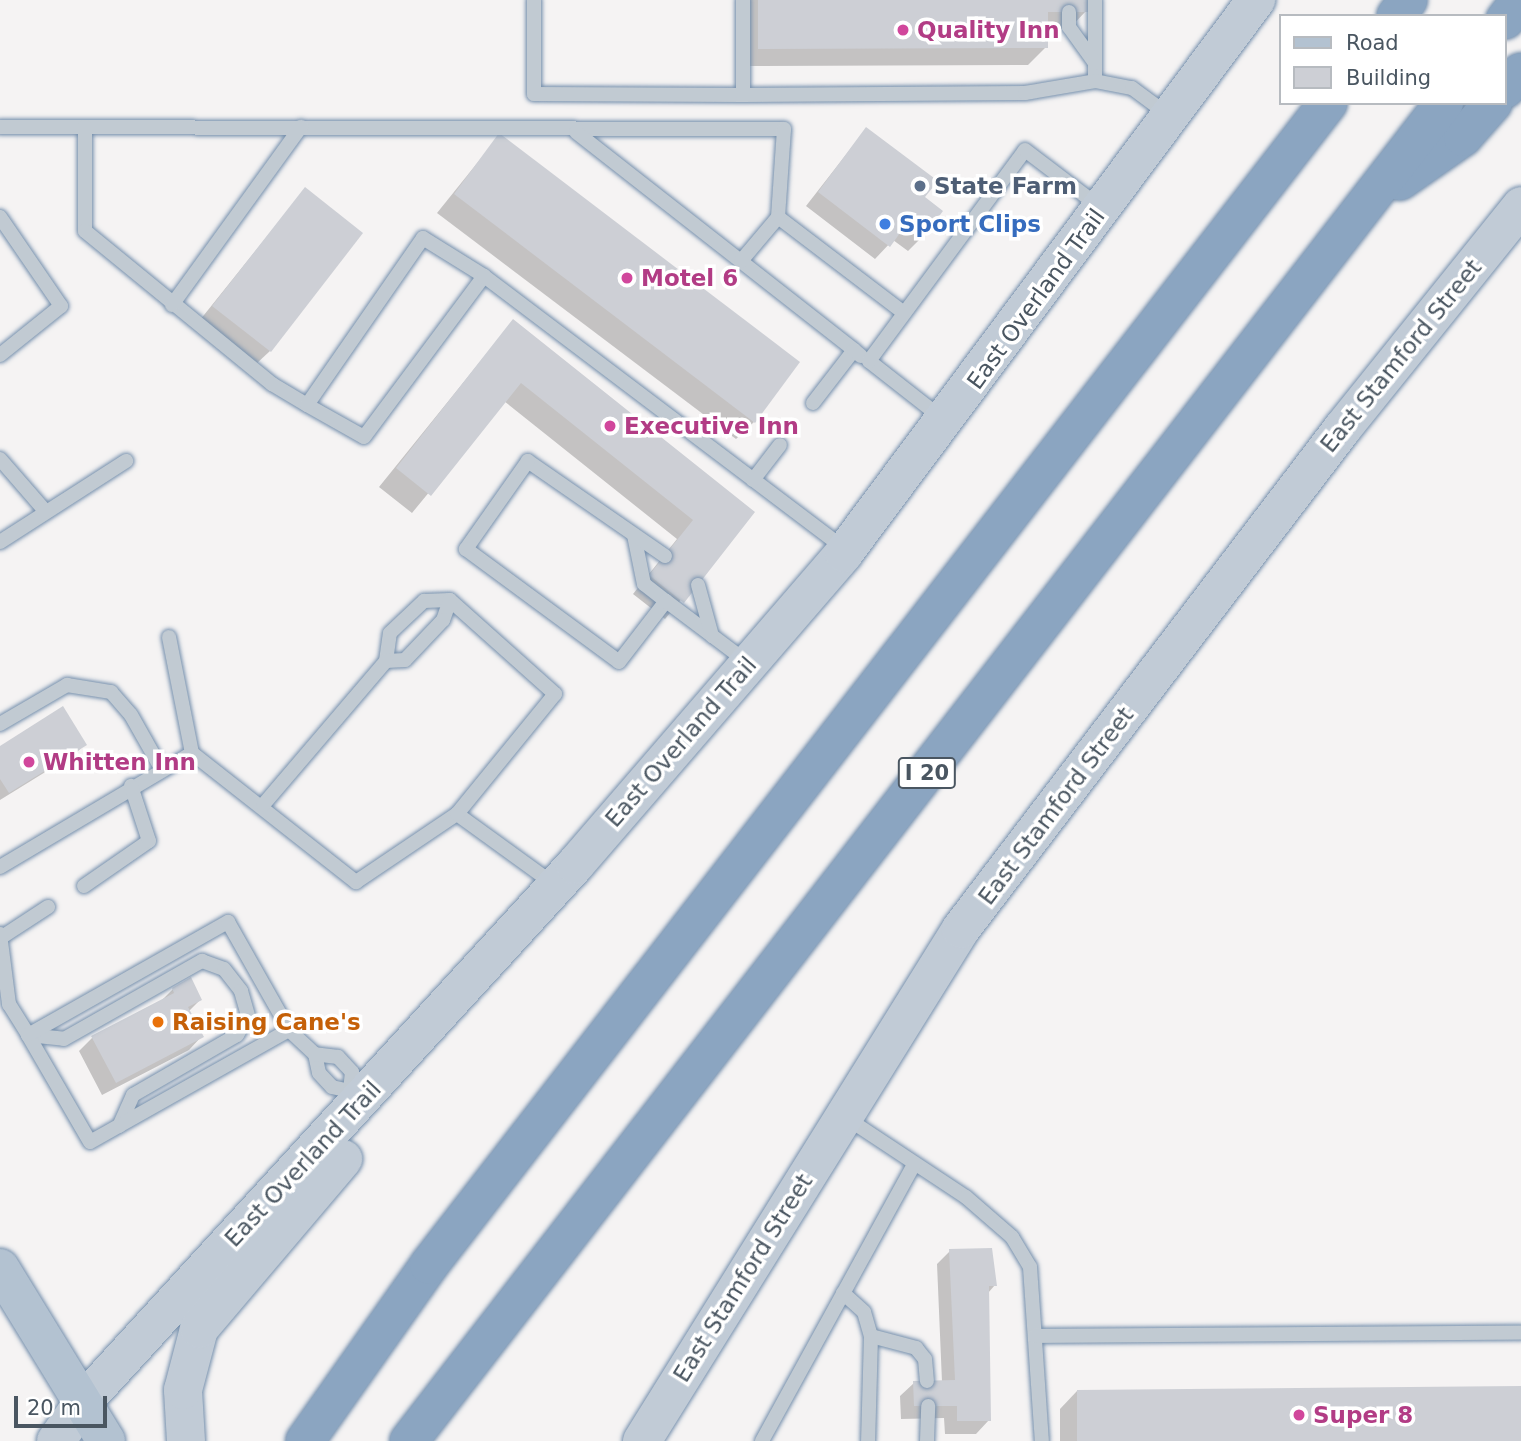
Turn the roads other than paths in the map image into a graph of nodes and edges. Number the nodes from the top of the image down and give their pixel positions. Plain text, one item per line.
1 (534, 0) edge
2 (743, 0) edge
3 (1095, 0) edge
4 (1256, 0) edge
5 (1520, 0) edge
6 (1069, 12) dead end
7 (1507, 17) edge
8 (1095, 63) junction
9 (1521, 72) edge
10 (1095, 81) junction
11 (1507, 87) edge
12 (743, 95) junction
13 (1326, 105) edge
14 (1443, 105) edge
15 (1491, 105) edge
16 (1170, 116) junction
17 (0, 127) edge
18 (85, 127) junction
19 (301, 127) junction
20 (576, 132) junction
21 (1372, 200) junction
22 (1521, 206) edge
23 (1103, 209) junction
24 (0, 217) edge
25 (778, 218) junction
26 (741, 261) junction
27 (484, 276) junction
28 (172, 305) junction
29 (904, 313) junction
30 (854, 350) junction
31 (0, 355) edge
32 (869, 361) junction
33 (813, 403) dead end
34 (307, 404) junction
35 (946, 421) junction
36 (780, 445) dead end
37 (0, 459) edge
38 (126, 461) dead end
39 (753, 480) junction
40 (46, 512) junction
41 (634, 535) junction
42 (0, 542) edge
43 (846, 550) junction
44 (665, 556) dead end
45 (698, 585) dead end
46 (450, 600) junction
47 (666, 601) junction
48 (712, 635) junction
49 (169, 637) dead end
50 (386, 661) junction
51 (749, 663) junction
52 (0, 724) edge
53 (192, 753) junction
54 (162, 768) junction
55 (131, 786) junction
56 (263, 805) junction
57 (457, 814) junction
58 (0, 867) edge
59 (84, 886) dead end
60 (556, 886) junction
61 (48, 907) dead end
62 (1, 936) edge
63 (475, 976) junction
64 (5, 1006) edge
65 (289, 1030) junction
66 (27, 1035) junction
67 (315, 1054) junction
68 (356, 1096) junction
69 (844, 1116) junction
70 (119, 1126) junction
71 (914, 1164) junction
72 (0, 1268) edge
73 (842, 1293) junction
74 (1521, 1333) edge
75 (871, 1336) junction
76 (1035, 1336) junction
77 (927, 1381) dead end
78 (84, 1401) junction
79 (928, 1406) dead end
80 (56, 1441) edge
81 (106, 1441) edge
82 (186, 1441) edge
83 (305, 1441) edge
84 (409, 1441) edge
85 (642, 1441) edge
86 (762, 1441) edge
87 (868, 1441) edge
88 (927, 1441) edge
89 (1041, 1441) edge

1 - 12 lane
2 - 12 lane
3 - 8 lane
4 - 16 main road, East Overland Trail
5 - 7 highway
6 - 8 lane
8 - 10 lane
9 - 11 highway
10 - 12 lane
10 - 16 lane
13 - 83 highway
14 - 21 highway, I 20
15 - 21 highway
16 - 23 main road, East Overland Trail
17 - 18 lane
18 - 19 lane
18 - 28 lane
19 - 20 lane
19 - 28 lane
20 - 25 lane
20 - 26 lane
21 - 84 highway, I 20
22 - 69 main road, East Stamford Street
23 - 29 lane
23 - 35 main road, East Overland Trail
24 - 31 lane
25 - 26 lane
25 - 29 lane
26 - 30 lane
27 - 34 lane
27 - 34 lane
27 - 39 lane
28 - 34 lane
29 - 32 lane
30 - 32 lane
30 - 33 lane
32 - 35 lane
35 - 43 main road, East Overland Trail
36 - 39 lane
37 - 40 lane
38 - 40 lane
39 - 43 lane
40 - 42 lane
41 - 44 lane
41 - 47 lane
41 - 47 lane
43 - 51 main road, East Overland Trail
45 - 48 lane
46 - 50 lane
46 - 50 lane
46 - 57 lane
47 - 48 lane
48 - 51 lane
49 - 53 lane
50 - 56 lane
51 - 60 main road, East Overland Trail
52 - 54 lane
53 - 54 lane
53 - 56 lane
54 - 55 lane
55 - 58 lane
55 - 59 lane
56 - 57 lane
57 - 60 lane
60 - 63 main road, East Overland Trail
61 - 62 lane
62 - 64 lane
63 - 68 main road, East Overland Trail
63 - 82 main road
64 - 66 lane
65 - 66 lane
65 - 67 lane
65 - 70 lane
66 - 70 lane
66 - 70 lane
67 - 68 lane
67 - 68 lane
68 - 78 main road, East Overland Trail
69 - 71 lane
69 - 85 main road, East Stamford Street
71 - 73 lane
71 - 76 lane
72 - 78 main road
73 - 75 lane
73 - 86 lane
74 - 76 lane
75 - 77 lane
75 - 87 lane
76 - 89 lane
78 - 80 main road, East Overland Trail
78 - 81 main road
79 - 88 lane

